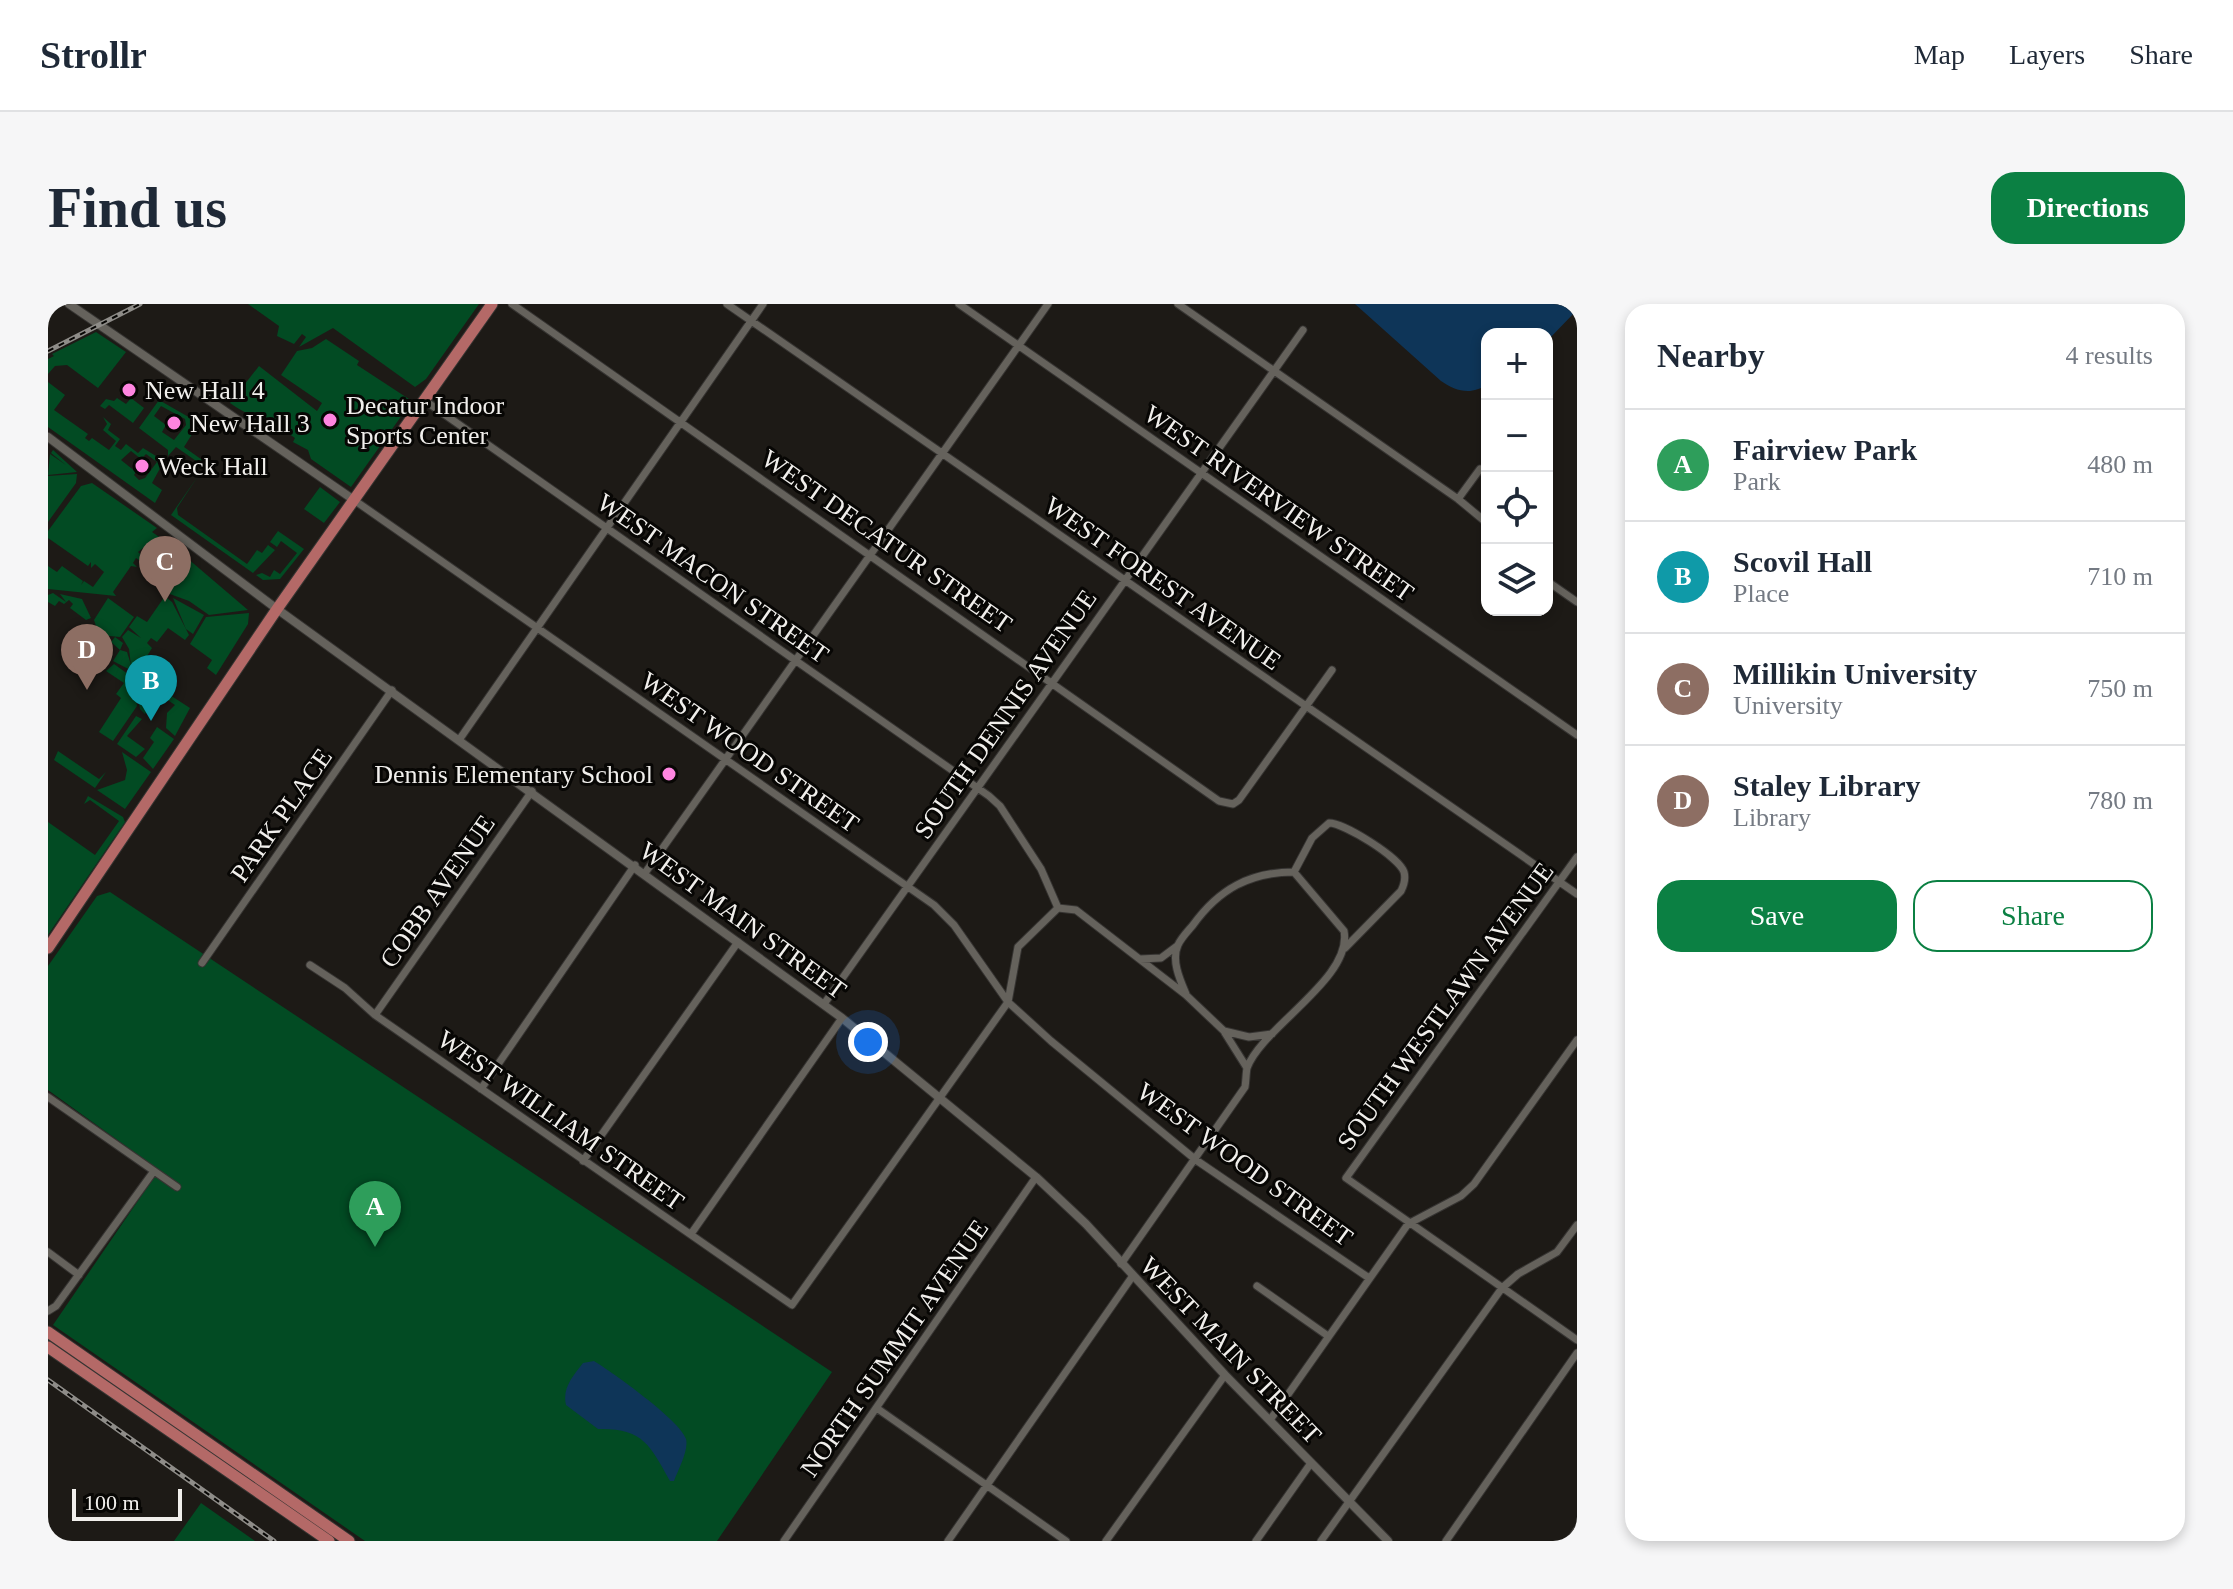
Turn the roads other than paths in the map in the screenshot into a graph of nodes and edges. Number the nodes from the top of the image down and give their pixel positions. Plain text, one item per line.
1 (69, 304) edge
2 (492, 304) edge
3 (512, 304) edge
4 (727, 304) edge
5 (763, 304) edge
6 (959, 304) edge
7 (1048, 304) edge
8 (1178, 304) edge
9 (751, 321) junction
10 (1303, 330) dead end
11 (1019, 346) junction
12 (1274, 371) junction
13 (424, 400) junction
14 (681, 422) junction
15 (48, 437) edge
16 (943, 454) junction
17 (1480, 469) dead end
18 (1200, 473) junction
19 (1458, 499) junction
20 (354, 500) junction
21 (1481, 518) edge
22 (606, 526) junction
23 (870, 554) junction
24 (1124, 581) junction
25 (1553, 585) edge
26 (1577, 602) edge
27 (277, 609) junction
28 (536, 628) junction
29 (795, 661) junction
30 (1332, 670) dead end
31 (1053, 682) junction
32 (392, 690) junction
33 (1307, 705) junction
34 (1577, 735) edge
35 (459, 740) junction
36 (727, 759) junction
37 (978, 788) junction
38 (532, 791) junction
39 (1577, 857) edge
40 (635, 865) junction
41 (1294, 872) junction
42 (645, 873) junction
43 (1559, 882) junction
44 (908, 886) junction
45 (1577, 894) edge
46 (1058, 908) junction
47 (738, 942) junction
48 (1177, 946) junction
49 (48, 948) edge
50 (1344, 950) junction
51 (1138, 959) junction
52 (202, 963) dead end
53 (310, 965) dead end
54 (1186, 995) junction
55 (1008, 1002) junction
56 (824, 1004) junction
57 (375, 1015) junction
58 (842, 1018) junction
59 (1224, 1031) junction
60 (1272, 1034) junction
61 (1577, 1040) edge
62 (1247, 1068) junction
63 (481, 1089) junction
64 (48, 1097) edge
65 (940, 1098) junction
66 (1196, 1160) junction
67 (583, 1161) junction
68 (154, 1171) junction
69 (1036, 1177) junction
70 (177, 1187) dead end
71 (1408, 1224) junction
72 (1577, 1225) edge
73 (691, 1234) junction
74 (48, 1252) edge
75 (1121, 1264) junction
76 (79, 1275) junction
77 (1132, 1277) junction
78 (1369, 1278) junction
79 (1257, 1286) dead end
80 (1502, 1288) junction
81 (48, 1311) edge
82 (48, 1332) edge
83 (1328, 1336) junction
84 (1577, 1340) edge
85 (48, 1347) edge
86 (1577, 1353) edge
87 (1225, 1375) junction
88 (878, 1409) junction
89 (1270, 1420) junction
90 (1311, 1463) junction
91 (987, 1486) junction
92 (1350, 1504) junction
93 (1577, 1530) edge
94 (329, 1541) edge
95 (349, 1541) edge
96 (784, 1541) edge
97 (948, 1541) edge
98 (1066, 1541) edge
99 (1106, 1541) edge
100 (1256, 1541) edge
101 (1321, 1541) edge
102 (1388, 1541) edge
103 (1446, 1541) edge
104 (1570, 1541) edge

1 - 20 street, WEST WOOD STREET
2 - 13 main road
3 - 14 street, WEST DECATUR STREET
4 - 9 street, WEST FOREST AVENUE
5 - 9 street
6 - 11 street, WEST RIVERVIEW STREET
7 - 11 street
8 - 12 street
9 - 14 street
9 - 16 street, WEST FOREST AVENUE
10 - 12 street, SOUTH DENNIS AVENUE
11 - 16 street
11 - 18 street, WEST RIVERVIEW STREET
12 - 18 street, SOUTH DENNIS AVENUE
12 - 19 street
13 - 20 main road
13 - 22 street, WEST MACON STREET
14 - 22 street
14 - 23 street, WEST DECATUR STREET
15 - 27 street, WEST MAIN STREET
16 - 23 street
16 - 24 street, WEST FOREST AVENUE
17 - 19 street
18 - 24 street, SOUTH DENNIS AVENUE
18 - 34 street, WEST RIVERVIEW STREET
19 - 21 street
20 - 27 main road
20 - 28 street, WEST WOOD STREET
22 - 28 street
22 - 29 street, WEST MACON STREET
23 - 29 street
23 - 31 street, WEST DECATUR STREET
24 - 31 street, SOUTH DENNIS AVENUE
24 - 33 street, WEST FOREST AVENUE
25 - 26 street
27 - 32 street, WEST MAIN STREET
27 - 49 main road
28 - 35 street
28 - 36 street, WEST WOOD STREET
29 - 36 street
29 - 37 street, WEST MACON STREET
30 - 33 street
31 - 33 street, WEST DECATUR STREET
31 - 37 street, SOUTH DENNIS AVENUE
32 - 35 street, WEST MAIN STREET
32 - 52 street, PARK PLACE
33 - 43 street, WEST FOREST AVENUE
35 - 38 street, WEST MAIN STREET
36 - 42 street
36 - 44 street, WEST WOOD STREET
37 - 44 street, SOUTH DENNIS AVENUE
37 - 46 street, WEST MACON STREET
38 - 40 street, WEST MAIN STREET
38 - 57 street, COBB AVENUE
39 - 43 street, SOUTH WESTLAWN AVENUE
40 - 42 street, WEST MAIN STREET
40 - 63 street
41 - 48 street
41 - 50 street
41 - 50 street
42 - 47 street, WEST MAIN STREET
43 - 45 street, WEST FOREST AVENUE
43 - 71 street, SOUTH WESTLAWN AVENUE
44 - 55 street, WEST WOOD STREET
44 - 56 street, SOUTH DENNIS AVENUE
46 - 51 street
46 - 55 street
47 - 56 street, WEST MAIN STREET
47 - 67 street
48 - 51 street
48 - 54 street
50 - 60 street
51 - 54 street
53 - 57 street, WEST WILLIAM STREET
54 - 59 street
55 - 65 street
55 - 66 street, WEST WOOD STREET
56 - 58 street, WEST MAIN STREET
57 - 63 street, WEST WILLIAM STREET
58 - 65 street, WEST MAIN STREET
58 - 73 street
59 - 60 street
59 - 62 street
60 - 62 street
61 - 71 street
62 - 66 street
63 - 67 street, WEST WILLIAM STREET
64 - 68 street
65 - 69 street, WEST MAIN STREET
65 - 73 street, WEST WILLIAM STREET
66 - 75 street
66 - 78 street, WEST WOOD STREET
67 - 73 street, WEST WILLIAM STREET
68 - 70 street
68 - 76 street
69 - 75 street, WEST MAIN STREET
69 - 88 street, NORTH SUMMIT AVENUE
71 - 78 street
71 - 80 street
72 - 80 street
74 - 76 street
75 - 77 street, WEST MAIN STREET
76 - 81 street
77 - 87 street, WEST MAIN STREET
77 - 91 street
78 - 83 street
79 - 83 street
80 - 84 street
80 - 92 street
82 - 95 main road
83 - 89 street
85 - 94 main road
86 - 103 street
87 - 89 street, WEST MAIN STREET
87 - 99 street
88 - 91 street
88 - 96 street, NORTH SUMMIT AVENUE
89 - 90 street, WEST MAIN STREET
90 - 92 street, WEST MAIN STREET
90 - 100 street
91 - 97 street
91 - 98 street
92 - 101 street
92 - 102 street, WEST MAIN STREET
93 - 104 street

